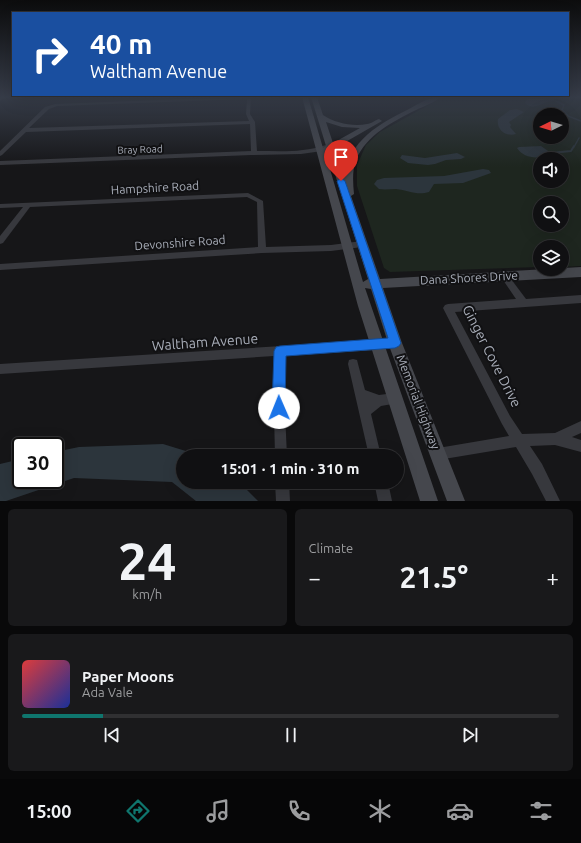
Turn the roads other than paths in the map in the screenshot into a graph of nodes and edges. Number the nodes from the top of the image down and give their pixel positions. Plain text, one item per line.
1 (35, 120) edge
2 (313, 120) edge
3 (321, 120) edge
4 (328, 120) edge
5 (380, 120) edge
6 (394, 120) edge
7 (252, 122) joint
8 (371, 125) junction
9 (25, 130) junction
10 (324, 149) junction
11 (254, 153) junction
12 (0, 154) edge
13 (0, 163) edge
14 (348, 203) junction
15 (28, 205) junction
16 (0, 206) edge
17 (0, 242) edge
18 (362, 244) junction
19 (347, 246) junction
20 (262, 250) junction
21 (0, 267) edge
22 (581, 272) edge
23 (505, 277) junction
24 (374, 283) junction
25 (358, 284) junction
26 (581, 299) edge
27 (524, 302) junction
28 (395, 343) junction
29 (376, 345) junction
30 (280, 351) junction
31 (353, 364) dead end
32 (0, 369) edge
33 (361, 394) junction
34 (394, 399) junction
35 (379, 401) junction
36 (365, 411) junction
37 (581, 427) edge
38 (555, 439) junction
39 (519, 440) junction
40 (581, 446) edge
41 (281, 449) edge
42 (373, 449) edge
43 (438, 454) junction
44 (282, 489) edge
45 (382, 489) edge
46 (283, 501) edge
47 (385, 501) edge
48 (429, 501) edge
49 (456, 501) edge
50 (553, 501) edge

1 - 9 street
2 - 10 main road, Memorial Highway
3 - 10 main road, Memorial Highway
4 - 8 main road
5 - 8 main road
6 - 14 main road
7 - 9 street
7 - 11 street
8 - 10 main road
9 - 12 street
10 - 11 street, Bray Road
10 - 14 main road, Memorial Highway
10 - 19 main road, Memorial Highway
11 - 13 street, Bray Road
14 - 18 main road, Memorial Highway
15 - 16 street, Hampshire Road
15 - 17 street
15 - 20 street, Hampshire Road
18 - 19 street, Devonshire Road
18 - 24 main road, Memorial Highway
19 - 20 street, Devonshire Road
19 - 25 main road, Memorial Highway
20 - 21 street, Devonshire Road
22 - 23 main road, Dana Shores Drive
23 - 24 main road, Dana Shores Drive
23 - 27 street
24 - 25 main road, Dana Shores Drive
24 - 28 main road, Memorial Highway
25 - 29 main road, Memorial Highway
26 - 27 street, Ginger Cove Drive
27 - 39 street, Ginger Cove Drive
28 - 29 main road
28 - 43 main road, Memorial Highway
29 - 30 street, Waltham Avenue
29 - 34 main road, Memorial Highway
30 - 32 street, Waltham Avenue
30 - 41 street
31 - 33 street
33 - 35 street
33 - 36 street
34 - 35 street
34 - 48 main road, Memorial Highway
35 - 36 street
36 - 42 street
37 - 38 street
38 - 39 street
38 - 40 street
39 - 43 street
39 - 50 street, Ginger Cove Drive
43 - 49 main road, Memorial Highway
44 - 46 street
45 - 47 street

